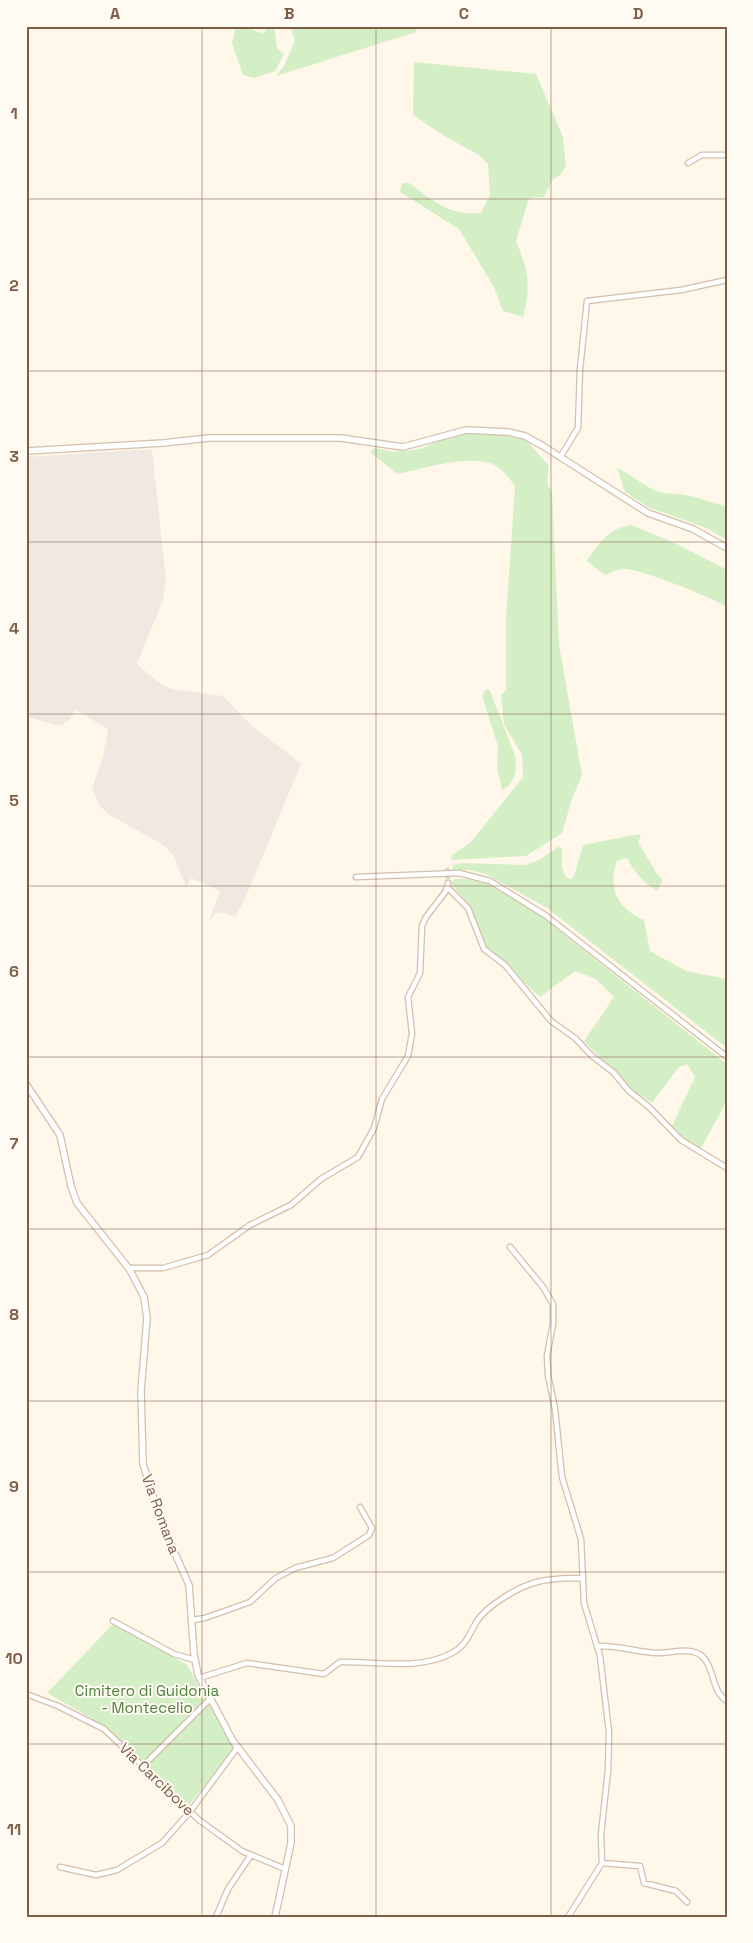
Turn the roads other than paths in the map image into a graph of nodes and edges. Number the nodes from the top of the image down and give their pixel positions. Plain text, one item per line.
1 (727, 155) edge
2 (688, 162) dead end
3 (727, 280) edge
4 (26, 451) edge
5 (561, 456) junction
6 (727, 548) edge
7 (356, 877) dead end
8 (727, 1056) edge
9 (26, 1084) edge
10 (727, 1168) edge
11 (510, 1247) dead end
12 (129, 1268) junction
13 (360, 1507) dead end
14 (582, 1578) junction
15 (192, 1620) junction
16 (113, 1621) dead end
17 (597, 1646) junction
18 (194, 1660) junction
19 (199, 1678) junction
20 (26, 1694) edge
21 (210, 1699) junction
22 (727, 1701) edge
23 (237, 1748) junction
24 (146, 1763) dead end
25 (251, 1855) junction
26 (602, 1863) junction
27 (60, 1867) dead end
28 (285, 1869) junction
29 (687, 1902) dead end
30 (216, 1917) edge
31 (275, 1917) edge
32 (568, 1917) edge

1 - 2 street
3 - 5 street
4 - 5 street
5 - 6 street
7 - 8 street
9 - 12 street, Via Romana
10 - 12 street
11 - 14 street
12 - 15 street, Via Romana
13 - 15 street
14 - 17 street
14 - 19 street
15 - 18 street, Via Romana
16 - 18 street
17 - 22 street
17 - 26 street
18 - 19 street, Via Romana
19 - 21 street, Via Romana
20 - 25 street, Via Carcibove
21 - 23 street, Via Romana
21 - 24 street
23 - 27 street, bridge
23 - 28 street, Via Romana
25 - 28 street, Via Carcibove
25 - 30 street
26 - 29 street
26 - 32 street
28 - 31 street, Via Romana

